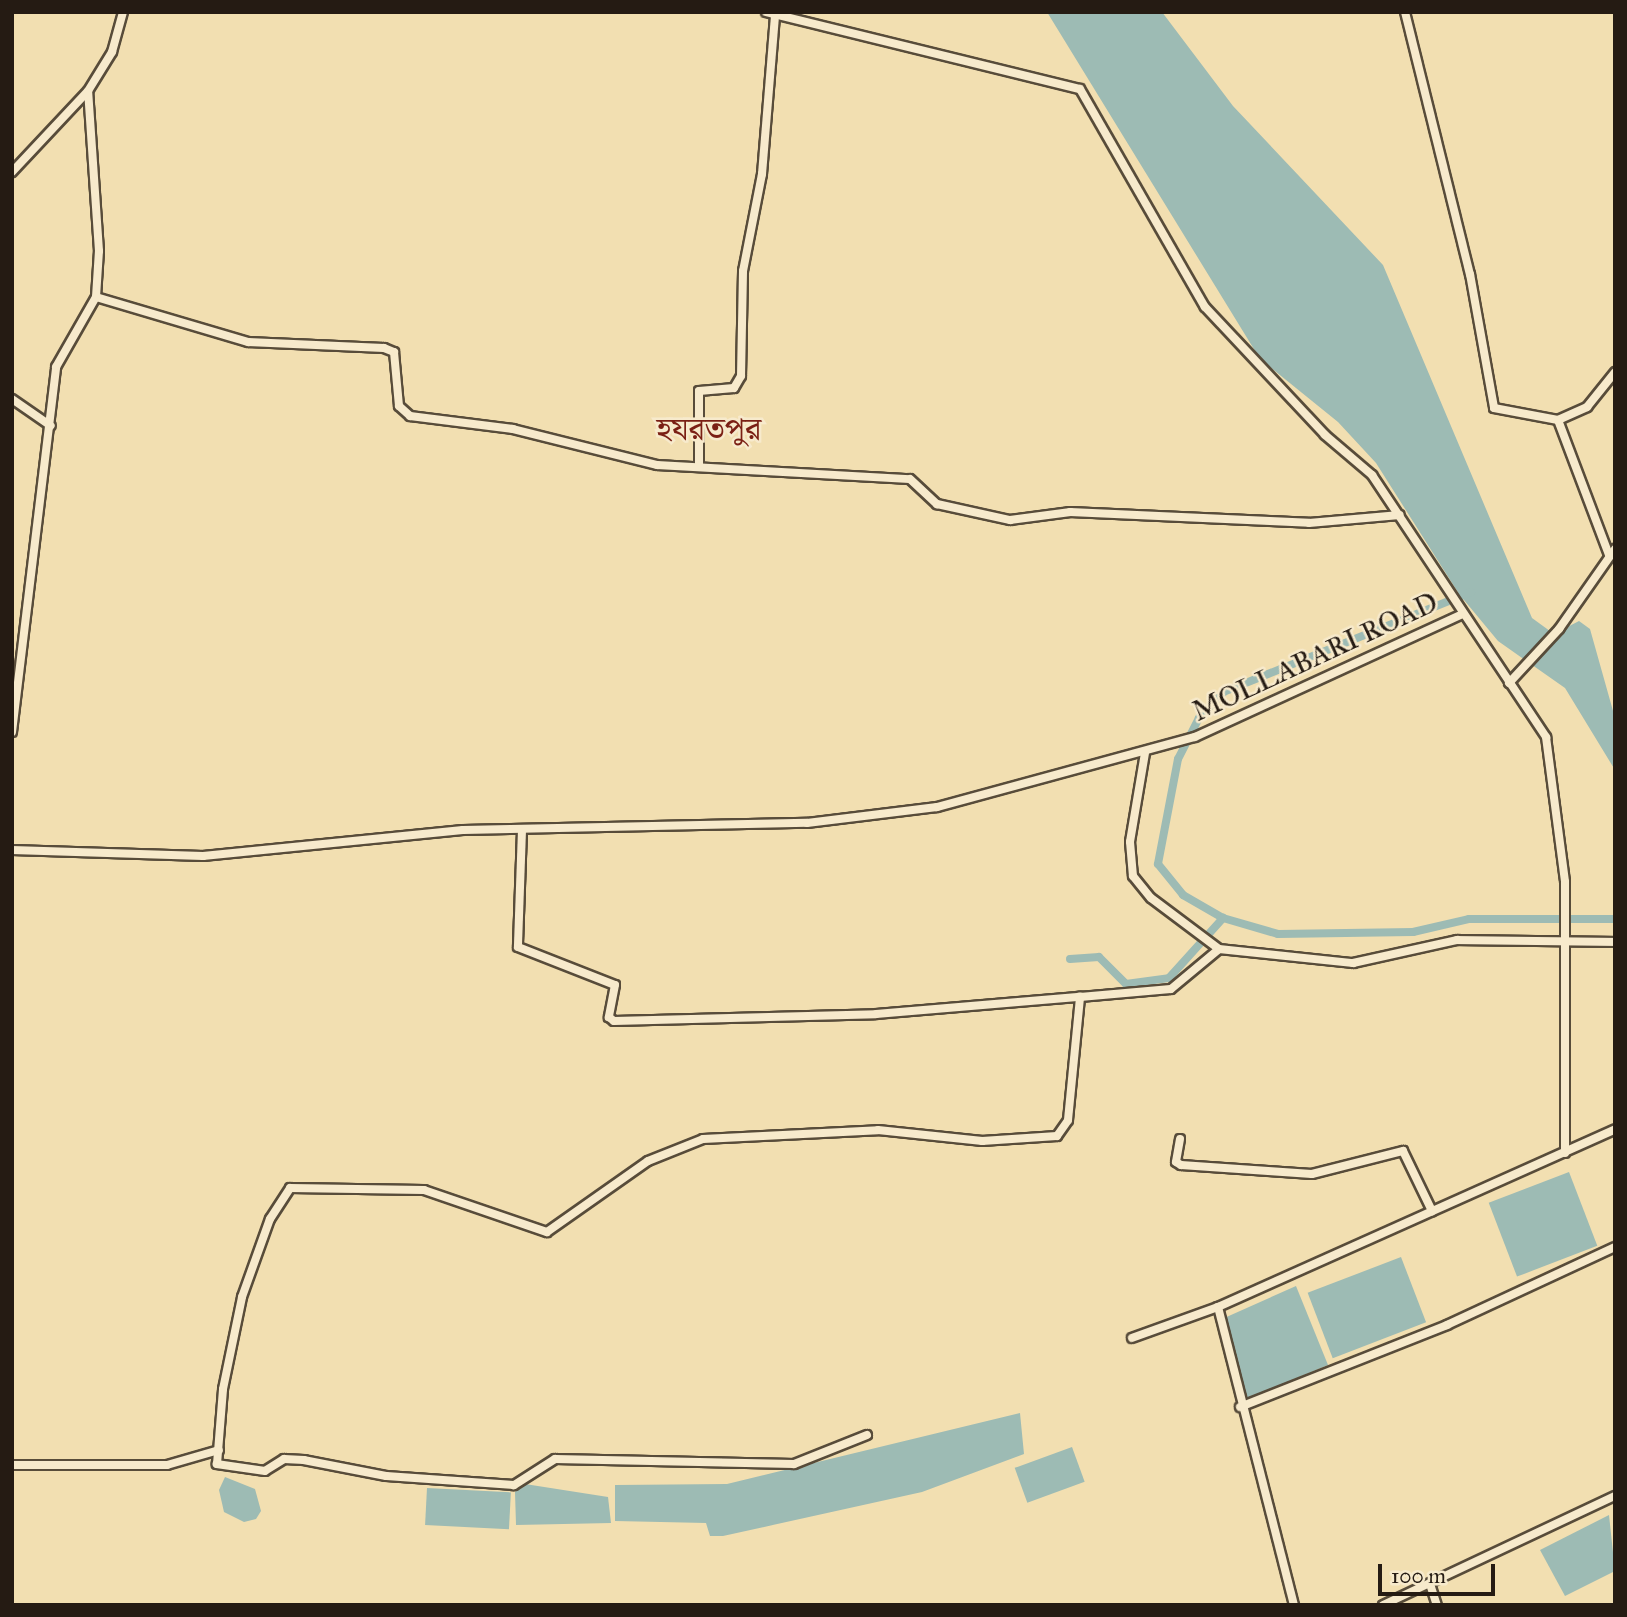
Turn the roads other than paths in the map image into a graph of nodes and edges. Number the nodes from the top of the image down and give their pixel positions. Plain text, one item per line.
1 (123, 12) edge
2 (766, 12) edge
3 (1405, 12) edge
4 (775, 16) junction
5 (88, 91) junction
6 (12, 172) edge
7 (96, 297) junction
8 (1615, 372) edge
9 (12, 399) edge
10 (1558, 421) junction
11 (51, 426) junction
12 (699, 467) junction
13 (1400, 514) junction
14 (1612, 552) edge
15 (1463, 614) junction
16 (1509, 683) junction
17 (12, 732) edge
18 (1145, 753) junction
19 (522, 830) junction
20 (12, 850) edge
21 (1565, 935) junction
22 (1615, 942) edge
23 (1218, 947) junction
24 (1080, 997) junction
25 (1615, 1129) edge
26 (1180, 1139) dead end
27 (1565, 1153) junction
28 (1432, 1211) junction
29 (1615, 1247) edge
30 (1218, 1307) junction
31 (1132, 1338) dead end
32 (1240, 1407) junction
33 (867, 1435) dead end
34 (219, 1450) junction
35 (12, 1465) edge
36 (1615, 1496) edge
37 (1430, 1584) junction
38 (1294, 1605) edge
39 (1383, 1605) edge
40 (1437, 1605) edge

1 - 5 street
2 - 4 street
3 - 10 street
4 - 12 street
4 - 13 street
5 - 6 street
5 - 7 street
7 - 11 street
7 - 12 street
8 - 10 street
9 - 11 street
10 - 14 street
11 - 17 street
12 - 13 street
13 - 15 street
14 - 16 street
15 - 16 street
15 - 18 street, MOLLABARI ROAD
16 - 21 street
18 - 19 street, MOLLABARI ROAD
18 - 23 street
19 - 20 street, MOLLABARI ROAD
19 - 24 street
21 - 22 street
21 - 23 street
21 - 27 street
23 - 24 street
24 - 34 street
25 - 27 street
26 - 28 street
27 - 28 street
28 - 30 street
29 - 32 street
30 - 31 street
30 - 32 street
32 - 38 street
33 - 34 street
34 - 35 street
36 - 37 street
37 - 39 street
37 - 40 street

